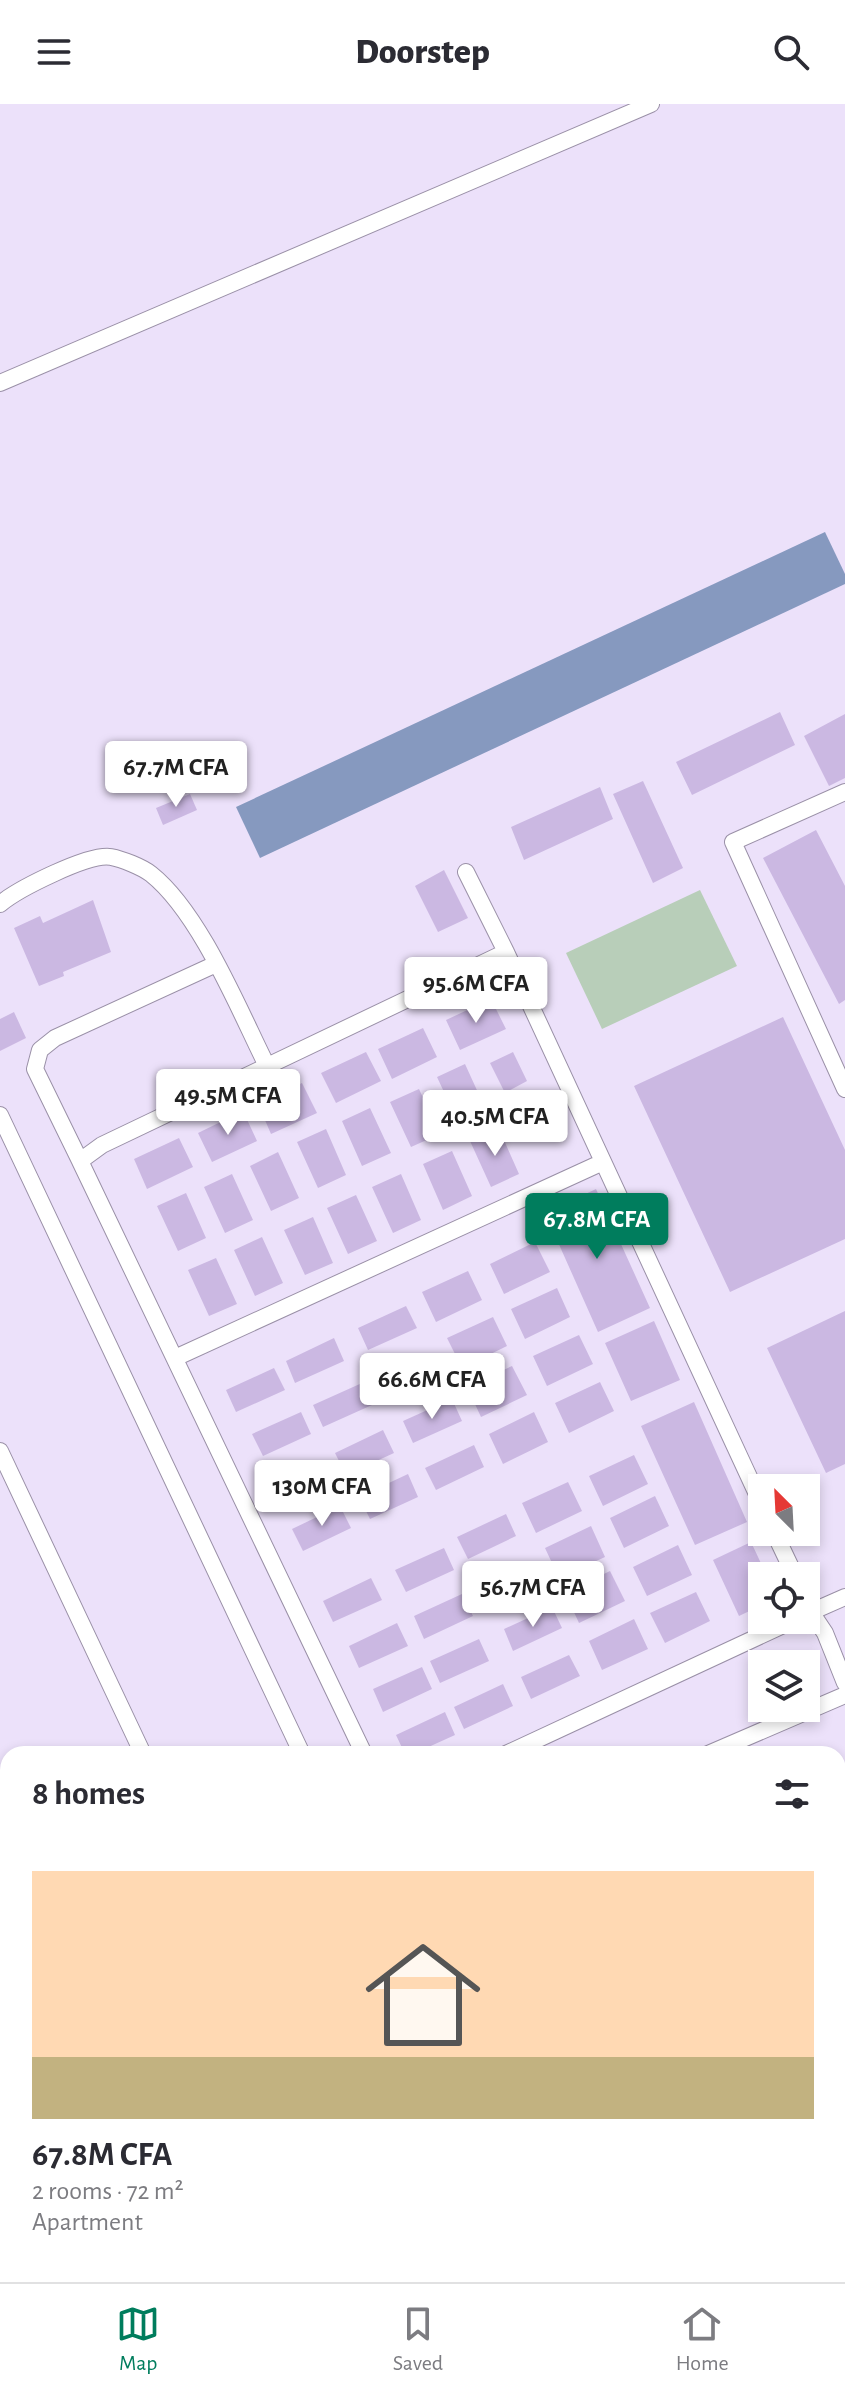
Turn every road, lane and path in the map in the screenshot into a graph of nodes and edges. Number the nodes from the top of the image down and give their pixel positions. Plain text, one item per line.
1 (651, 104) edge
2 (0, 383) edge
3 (845, 792) edge
4 (466, 872) dead end
5 (0, 904) edge
6 (506, 952) junction
7 (216, 964) junction
8 (267, 1066) junction
9 (845, 1089) edge
10 (0, 1115) edge
11 (80, 1161) junction
12 (603, 1162) junction
13 (175, 1358) junction
14 (0, 1451) edge
15 (748, 1475) edge
16 (845, 1597) edge
17 (820, 1605) edge
18 (820, 1626) edge
19 (764, 1634) edge
20 (845, 1683) edge
21 (845, 1695) edge
22 (139, 1746) edge
23 (298, 1746) edge
24 (360, 1746) edge
25 (523, 1746) edge
26 (727, 1746) edge

1 - 2 lane
3 - 9 lane
4 - 6 lane
5 - 7 lane
6 - 8 lane
6 - 12 lane
7 - 8 lane
7 - 11 lane
8 - 11 lane
10 - 23 lane
11 - 13 lane
12 - 13 lane
12 - 15 lane
13 - 24 lane
14 - 22 lane
16 - 17 lane
18 - 20 lane
19 - 25 lane
21 - 26 lane

